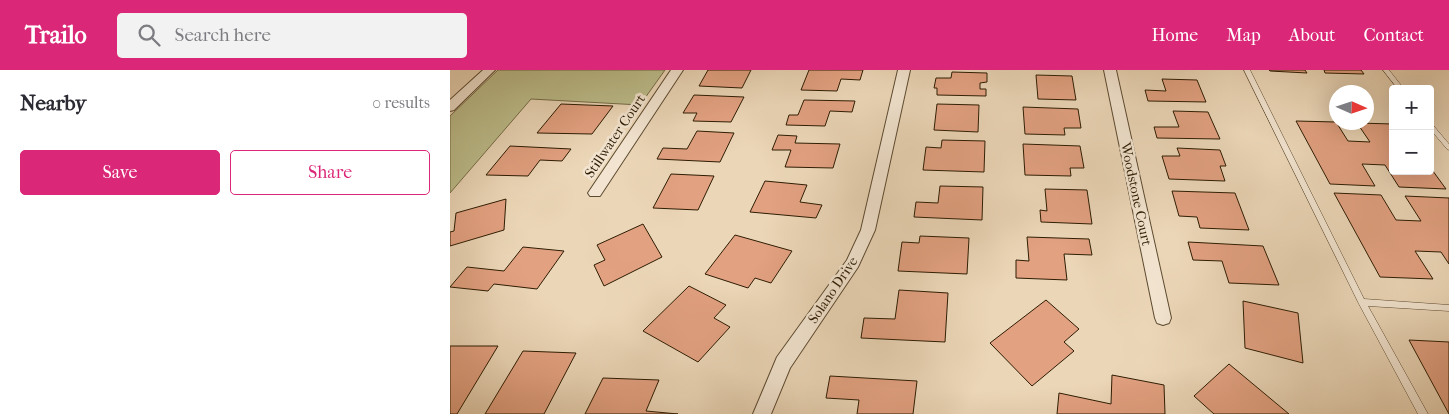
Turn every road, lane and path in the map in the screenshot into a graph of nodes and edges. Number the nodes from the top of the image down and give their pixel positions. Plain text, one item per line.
1 (489, 70) edge
2 (677, 70) edge
3 (904, 70) edge
4 (1110, 70) edge
5 (1247, 70) edge
6 (1386, 70) edge
7 (1398, 85) edge
8 (450, 107) edge
9 (1434, 130) edge
10 (1449, 148) edge
11 (595, 193) dead end
12 (1362, 302) junction
13 (1449, 308) edge
14 (1163, 318) dead end
15 (762, 414) edge
16 (1423, 414) edge

1 - 8 street
2 - 11 street, Stillwater Court
3 - 15 street, Solano Drive
4 - 14 street, Woodstone Court
5 - 12 lane
6 - 7 lane
9 - 10 lane
12 - 13 lane
12 - 16 lane

